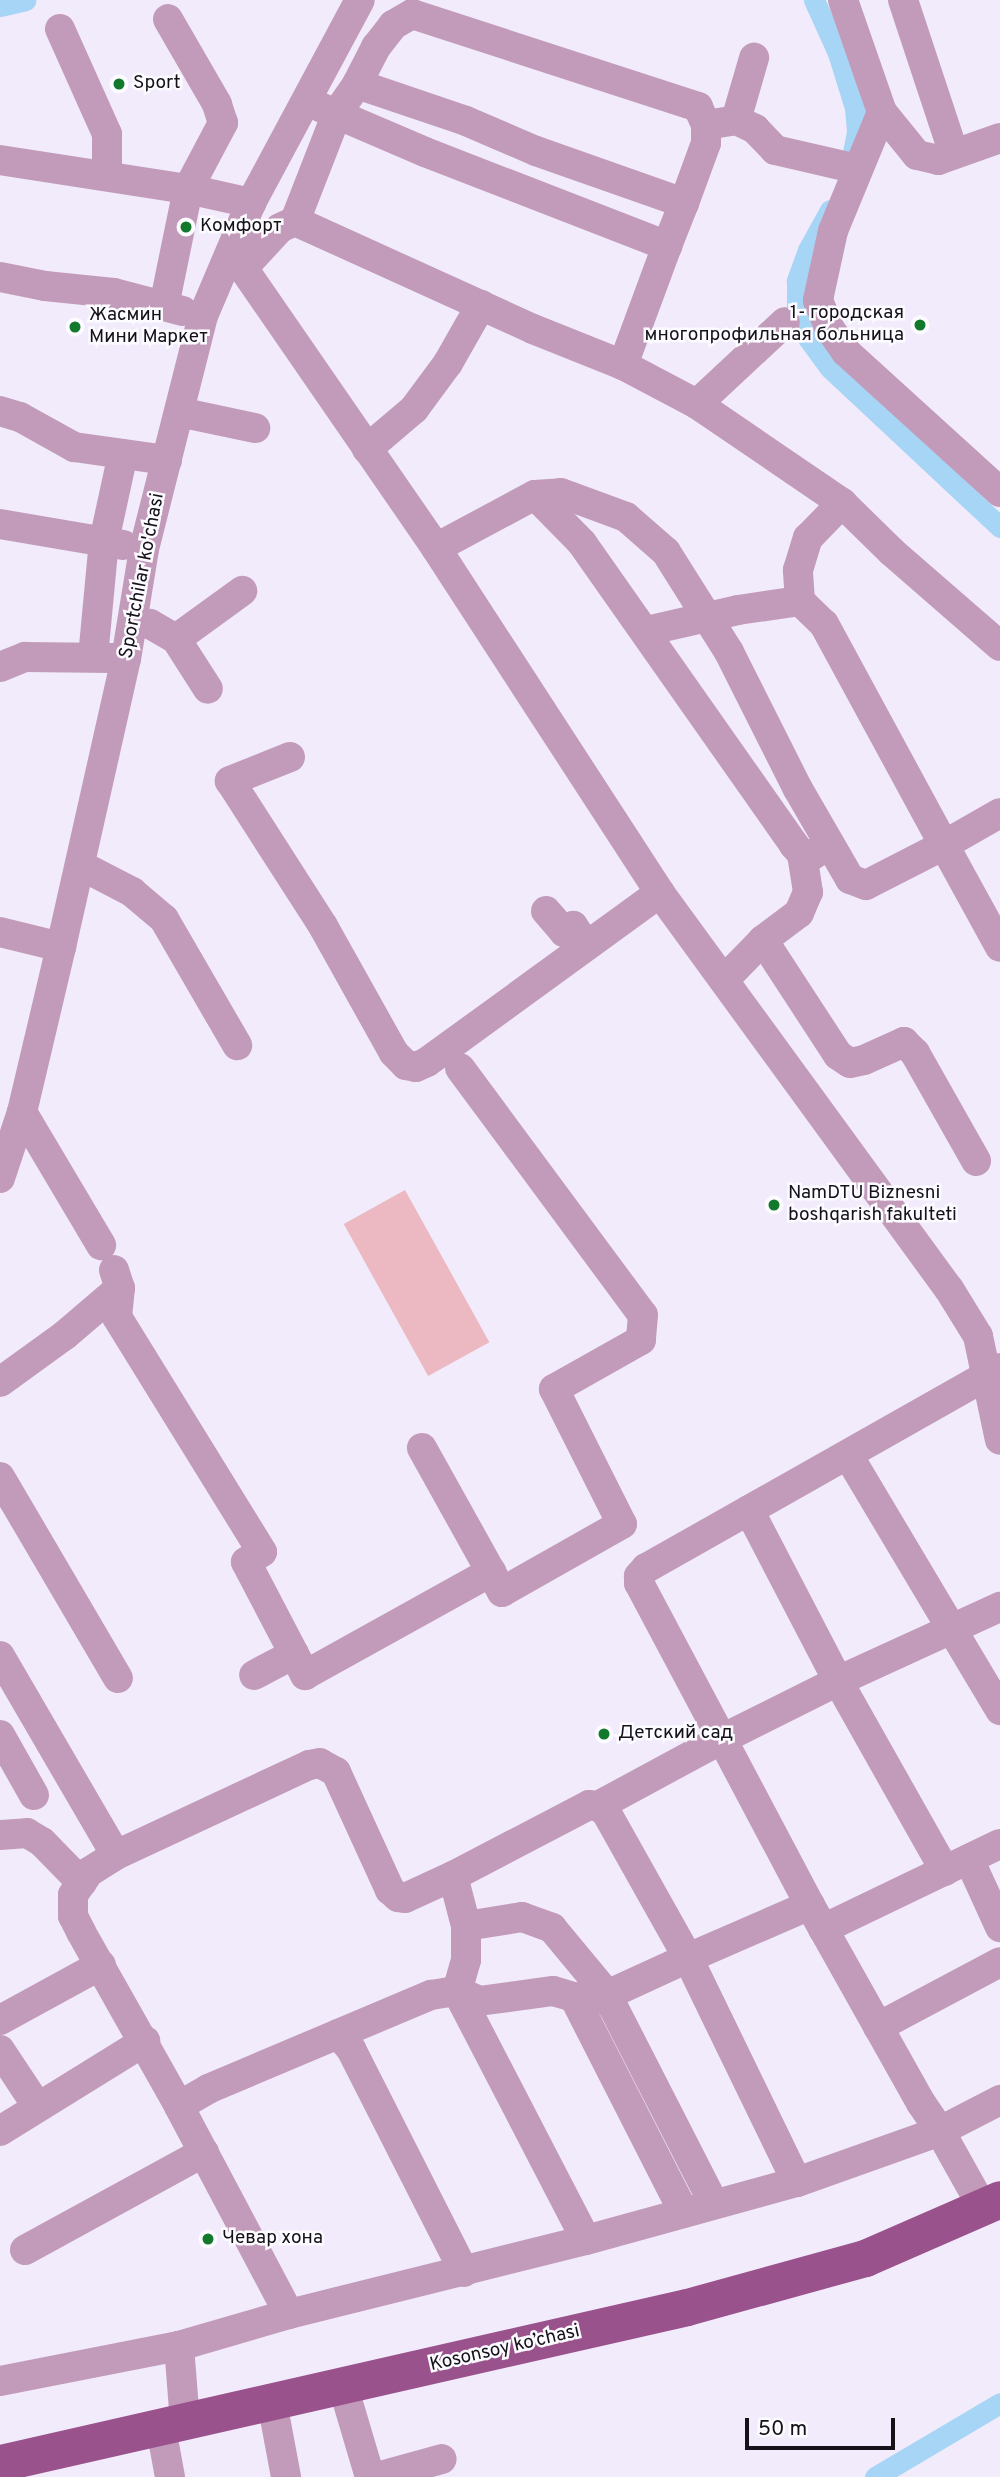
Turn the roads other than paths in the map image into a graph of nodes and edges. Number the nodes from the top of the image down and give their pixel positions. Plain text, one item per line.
1 (360, 0) edge
2 (843, 0) edge
3 (903, 0) edge
4 (168, 19) dead end
5 (60, 29) dead end
6 (754, 58) dead end
7 (356, 84) junction
8 (305, 100) junction
9 (882, 112) junction
10 (337, 113) junction
11 (736, 120) junction
12 (706, 125) junction
13 (1000, 138) edge
14 (954, 154) junction
15 (0, 160) edge
16 (857, 169) junction
17 (107, 176) junction
18 (188, 189) junction
19 (684, 203) junction
20 (251, 204) junction
21 (295, 221) junction
22 (667, 246) junction
23 (237, 259) junction
24 (0, 278) edge
25 (481, 305) junction
26 (164, 306) junction
27 (203, 316) junction
28 (785, 322) dead end
29 (623, 365) junction
30 (697, 404) junction
31 (0, 411) edge
32 (179, 412) junction
33 (255, 428) dead end
34 (367, 449) junction
35 (124, 454) junction
36 (167, 460) junction
37 (1000, 492) edge
38 (535, 495) junction
39 (842, 503) junction
40 (0, 524) edge
41 (104, 541) junction
42 (436, 548) junction
43 (144, 549) junction
44 (242, 591) dead end
45 (800, 601) junction
46 (709, 618) junction
47 (134, 622) junction
48 (646, 631) junction
49 (176, 639) junction
50 (1000, 646) edge
51 (93, 657) junction
52 (126, 659) junction
53 (0, 667) edge
54 (208, 688) dead end
55 (290, 757) dead end
56 (1000, 813) edge
57 (830, 844) junction
58 (944, 845) junction
59 (802, 854) junction
60 (88, 868) junction
61 (660, 892) junction
62 (546, 911) dead end
63 (0, 932) edge
64 (763, 940) junction
65 (587, 946) junction
66 (61, 947) junction
67 (1000, 947) edge
68 (724, 980) junction
69 (237, 1045) dead end
70 (460, 1068) dead end
71 (22, 1112) junction
72 (976, 1161) dead end
73 (0, 1178) edge
74 (112, 1268) junction
75 (995, 1372) edge
76 (0, 1382) edge
77 (1000, 1440) edge
78 (422, 1448) dead end
79 (848, 1455) junction
80 (0, 1477) edge
81 (749, 1510) junction
82 (491, 1572) junction
83 (1000, 1607) edge
84 (952, 1630) junction
85 (294, 1654) junction
86 (0, 1656) edge
87 (254, 1675) dead end
88 (118, 1678) dead end
89 (838, 1681) junction
90 (1000, 1710) edge
91 (0, 1735) edge
92 (722, 1739) junction
93 (34, 1795) dead end
94 (598, 1806) junction
95 (0, 1835) edge
96 (1000, 1843) edge
97 (116, 1855) junction
98 (957, 1865) junction
99 (453, 1876) junction
100 (82, 1883) junction
101 (816, 1917) junction
102 (466, 1926) junction
103 (1000, 1927) edge
104 (688, 1958) junction
105 (1000, 1962) edge
106 (102, 1965) junction
107 (457, 1991) junction
108 (574, 1997) junction
109 (611, 1999) junction
110 (0, 2020) edge
111 (878, 2027) junction
112 (338, 2034) junction
113 (145, 2041) junction
114 (0, 2050) edge
115 (1000, 2100) edge
116 (37, 2106) junction
117 (179, 2106) junction
118 (0, 2130) edge
119 (940, 2131) junction
120 (204, 2151) junction
121 (797, 2182) junction
122 (714, 2204) junction
123 (992, 2204) edge
124 (684, 2213) junction
125 (586, 2240) junction
126 (25, 2250) dead end
127 (464, 2272) junction
128 (289, 2314) junction
129 (180, 2346) junction
130 (0, 2381) edge
131 (343, 2386) junction
132 (272, 2402) junction
133 (173, 2425) junction
134 (442, 2459) dead end
135 (0, 2463) edge
136 (170, 2477) edge
137 (286, 2477) edge
138 (370, 2477) edge
139 (377, 2477) edge

1 - 8 street, Sportchilar ko'chasi
2 - 9 street
3 - 14 street
4 - 18 street
5 - 17 street
6 - 11 street
7 - 10 street
7 - 12 street
7 - 19 street
8 - 10 street
8 - 20 street, Sportchilar ko'chasi
9 - 14 street
9 - 16 street
10 - 21 street
10 - 22 street
11 - 12 street
11 - 16 street
12 - 19 street
13 - 14 street
15 - 17 street
16 - 37 street
17 - 18 street
18 - 20 street
18 - 26 street
19 - 22 street
20 - 23 street, Sportchilar ko'chasi
21 - 23 street
21 - 25 street
22 - 29 street
23 - 27 street, Sportchilar ko'chasi
23 - 34 street
24 - 26 street
25 - 29 street
25 - 34 street
26 - 27 street
27 - 32 street, Sportchilar ko'chasi
28 - 30 street
29 - 30 street
30 - 39 street
31 - 35 street
32 - 33 street
32 - 36 street, Sportchilar ko'chasi
34 - 42 street
35 - 36 street
35 - 41 street
36 - 43 street, Sportchilar ko'chasi
38 - 42 street
38 - 46 street
38 - 48 street
39 - 45 street
39 - 50 street
40 - 41 street
41 - 43 street
41 - 51 street
42 - 61 street
43 - 47 street, Sportchilar ko'chasi
44 - 49 street
45 - 46 street
45 - 58 street
46 - 48 street
46 - 57 street
47 - 49 street
47 - 52 street, Sportchilar ko'chasi
48 - 59 street
49 - 54 street
51 - 52 street
51 - 53 street
52 - 60 street, Sportchilar ko'chasi
55 - 65 street
56 - 58 street
57 - 58 street
57 - 59 street
58 - 67 street
59 - 64 street
60 - 66 street, Sportchilar ko'chasi
60 - 69 street
61 - 65 street
61 - 68 street
62 - 65 street
63 - 66 street
64 - 68 street
64 - 72 street
66 - 71 street, Sportchilar ko'chasi
68 - 75 street
70 - 82 street
71 - 73 street, Sportchilar ko'chasi
71 - 74 street
74 - 76 street
74 - 85 street
75 - 77 street
75 - 79 street
78 - 82 street
79 - 81 street
79 - 84 street
80 - 88 street
81 - 89 street
81 - 92 street
82 - 85 street
83 - 84 street
84 - 89 street
84 - 90 street
85 - 87 street
86 - 97 street
89 - 92 street
89 - 98 street
91 - 93 street
92 - 94 street
92 - 101 street
94 - 99 street
94 - 104 street
95 - 100 street
96 - 98 street
97 - 99 street
97 - 100 street
98 - 101 street
98 - 103 street
99 - 102 street
100 - 106 street
101 - 104 street
101 - 111 street
102 - 107 street
102 - 109 street
104 - 109 street
104 - 121 street
105 - 111 street
106 - 110 street
106 - 113 street
107 - 108 street
107 - 112 street
107 - 125 street
108 - 109 street
108 - 124 street
109 - 122 street
111 - 119 street
112 - 117 street
112 - 127 street
113 - 116 street
113 - 117 street
114 - 116 street
115 - 119 street
116 - 118 street
117 - 120 street
119 - 121 street
119 - 123 street
120 - 126 street
120 - 128 street
121 - 122 street
122 - 124 street
123 - 131 main road, Kosonsoy ko’chasi
124 - 125 street
125 - 127 street
127 - 128 street
128 - 129 street
129 - 130 street
129 - 133 street
131 - 132 main road, Kosonsoy ko’chasi
131 - 138 street
132 - 133 main road, Kosonsoy ko’chasi
132 - 137 street
133 - 135 main road, Kosonsoy ko’chasi
133 - 136 street
134 - 139 street

